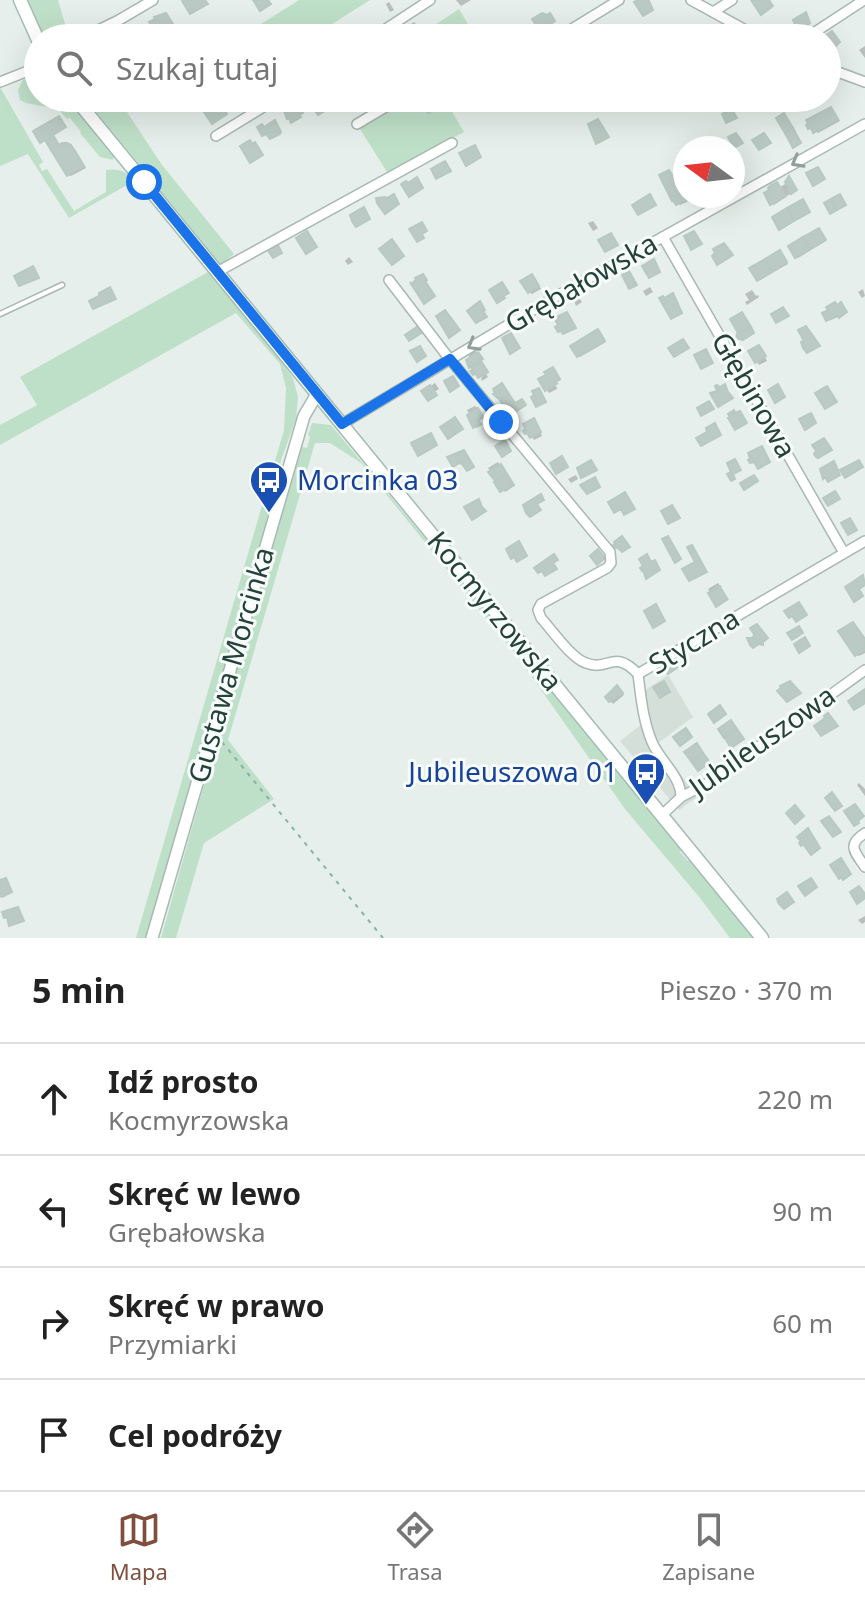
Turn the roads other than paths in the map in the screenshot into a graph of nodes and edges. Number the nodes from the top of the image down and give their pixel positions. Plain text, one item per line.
1 (20, 0) edge
2 (153, 0) edge
3 (430, 0) edge
4 (619, 0) edge
5 (691, 0) edge
6 (732, 0) edge
7 (864, 0) edge
8 (713, 12) junction
9 (31, 24) edge
10 (111, 24) edge
11 (393, 24) edge
12 (580, 24) edge
13 (735, 24) edge
14 (827, 24) edge
15 (841, 73) edge
16 (24, 74) edge
17 (0, 82) edge
18 (865, 82) edge
19 (86, 112) edge
20 (255, 112) edge
21 (377, 112) edge
22 (357, 124) dead end
23 (865, 124) edge
24 (216, 136) dead end
25 (452, 143) dead end
26 (663, 237) junction
27 (217, 272) junction
28 (389, 280) dead end
29 (62, 285) dead end
30 (0, 314) edge
31 (450, 359) junction
32 (317, 394) junction
33 (342, 424) junction
34 (865, 541) edge
35 (844, 553) junction
36 (865, 670) edge
37 (638, 674) junction
38 (681, 797) junction
39 (662, 815) junction
40 (865, 833) edge
41 (865, 867) edge
42 (152, 938) edge
43 (762, 938) edge

1 - 9 main road
2 - 10 street
3 - 11 street
4 - 12 street
5 - 8 street
6 - 8 street
7 - 14 street
8 - 13 street
15 - 18 street
16 - 17 street
19 - 27 main road, Kocmyrzowska
20 - 24 street
21 - 22 street
23 -> 26 street, Grębałowska
25 - 27 street
26 -> 31 street, Grębałowska
26 - 35 street, Głębinowa
27 - 32 main road, Kocmyrzowska
28 - 31 street
29 - 30 lane
31 - 33 street, Grębałowska
31 - 37 street
32 - 33 main road, Kocmyrzowska
32 - 42 street, Gustawa Morcinka
33 - 39 main road, Kocmyrzowska
34 - 35 street, Styczna
35 - 37 street, Styczna
36 - 38 street, Jubileuszowa
37 - 38 street, Styczna
38 - 39 street, Jubileuszowa
39 - 43 main road, Kocmyrzowska
40 - 41 street

